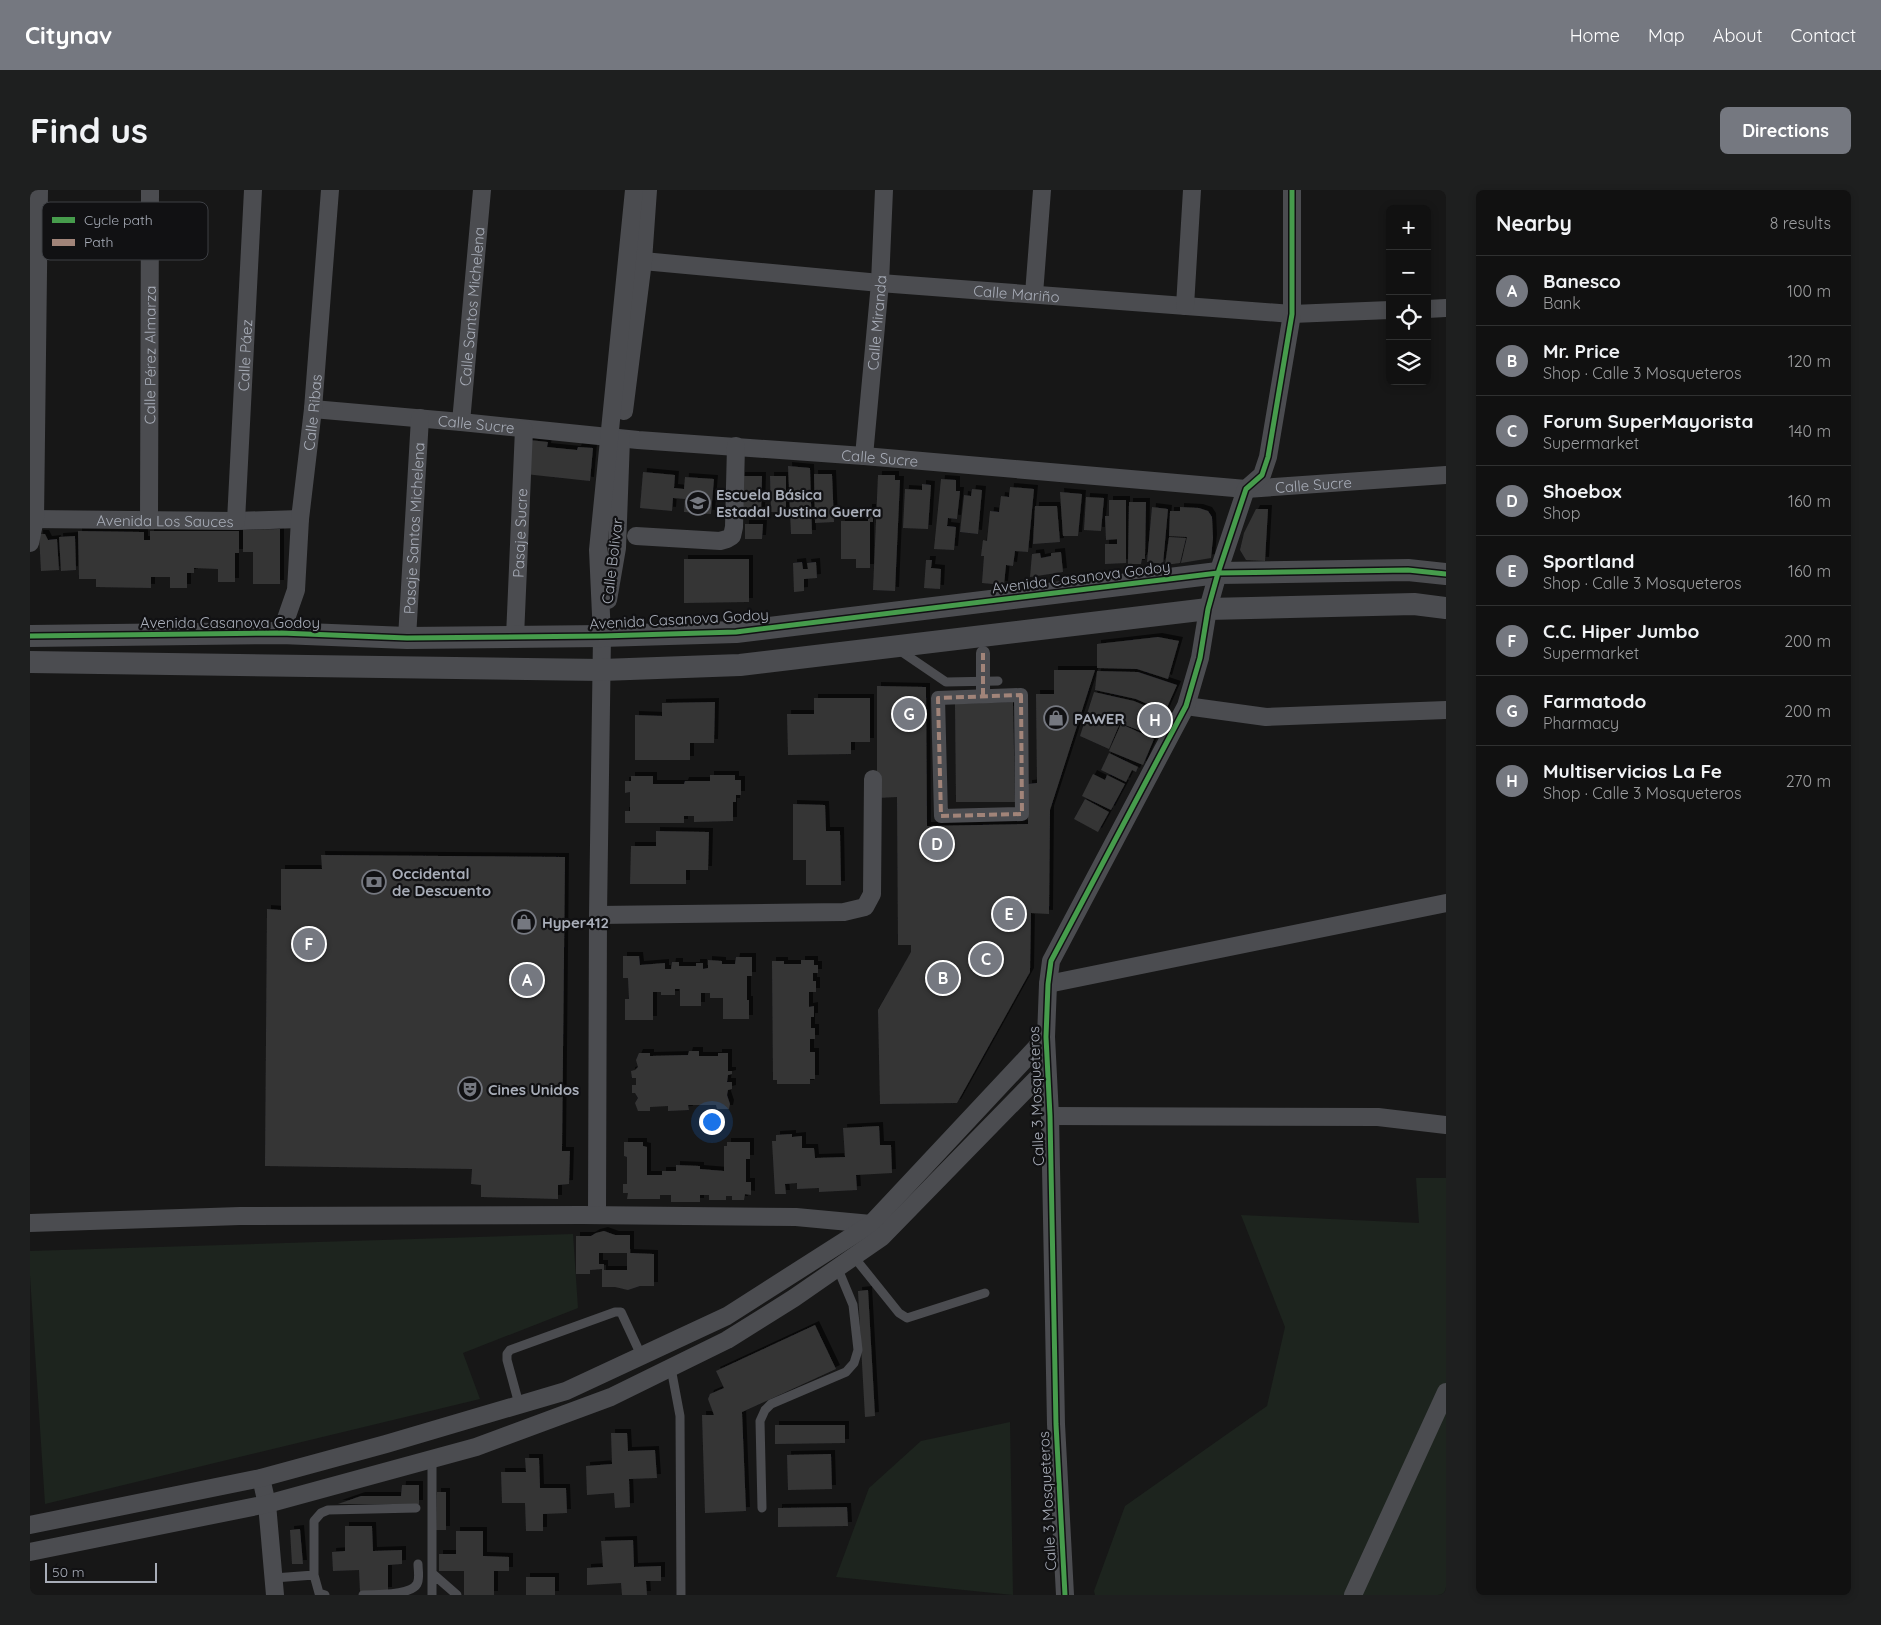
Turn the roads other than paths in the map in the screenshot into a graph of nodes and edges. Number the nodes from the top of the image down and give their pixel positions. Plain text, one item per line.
1 (39, 190) edge
2 (253, 190) edge
3 (330, 190) edge
4 (482, 190) edge
5 (634, 190) edge
6 (648, 190) edge
7 (884, 190) edge
8 (1042, 190) edge
9 (1192, 190) edge
10 (1292, 190) edge
11 (150, 260) edge
12 (643, 261) junction
13 (880, 283) junction
14 (1034, 294) junction
15 (1185, 306) junction
16 (1446, 308) edge
17 (1431, 309) edge
18 (1386, 310) edge
19 (1292, 314) junction
20 (313, 410) junction
21 (420, 418) junction
22 (461, 422) junction
23 (524, 429) junction
24 (616, 438) junction
25 (736, 446) junction
26 (864, 456) junction
27 (1446, 475) edge
28 (1246, 489) junction
29 (33, 519) edge
30 (300, 519) junction
31 (149, 520) junction
32 (236, 521) junction
33 (636, 536) dead end
34 (30, 543) edge
35 (1218, 573) junction
36 (1446, 574) edge
37 (1446, 608) edge
38 (1208, 609) junction
39 (281, 633) junction
40 (30, 636) edge
41 (602, 636) junction
42 (514, 637) junction
43 (407, 638) junction
44 (895, 647) junction
45 (984, 653) dead end
46 (30, 662) edge
47 (602, 670) junction
48 (998, 681) dead end
49 (983, 695) junction
50 (1186, 706) junction
51 (1446, 710) edge
52 (873, 779) dead end
53 (1446, 903) edge
54 (598, 915) junction
55 (1048, 984) junction
56 (1046, 1037) junction
57 (1047, 1068) junction
58 (1050, 1116) junction
59 (1446, 1125) edge
60 (597, 1215) junction
61 (30, 1223) edge
62 (871, 1224) junction
63 (882, 1237) junction
64 (854, 1257) junction
65 (838, 1269) junction
66 (985, 1293) dead end
67 (641, 1355) junction
68 (671, 1368) junction
69 (1446, 1392) edge
70 (519, 1404) junction
71 (432, 1459) junction
72 (261, 1478) junction
73 (267, 1504) junction
74 (416, 1508) dead end
75 (762, 1508) dead end
76 (30, 1525) edge
77 (30, 1552) edge
78 (418, 1564) dead end
79 (432, 1574) junction
80 (314, 1575) junction
81 (274, 1586) edge
82 (325, 1595) edge
83 (364, 1595) edge
84 (432, 1595) edge
85 (457, 1595) edge
86 (681, 1595) edge
87 (1065, 1595) edge
88 (1353, 1595) edge

1 - 29 street
2 - 32 street, Calle Páez
3 - 20 street, Calle Ribas
4 - 22 street, Calle Santos Michelena
5 - 24 street, Calle Bolivar
6 - 12 street, Calle Bolivar
7 - 13 street, Calle Miranda
8 - 14 street
9 - 15 street
10 - 19 street
11 - 31 street, Calle Pérez Almarza
12 - 13 street, Calle Mariño
12 - 24 street, Calle Bolivar
13 - 14 street, Calle Mariño
13 - 26 street, Calle Miranda
14 - 15 street, Calle Mariño
15 - 19 street, Calle Mariño
16 - 17 street
18 - 19 street, Calle Mariño
19 - 28 street
20 - 21 street, Calle Sucre
20 - 30 street, Calle Ribas
21 - 22 street, Calle Sucre
21 - 43 street, Pasaje Santos Michelena
22 - 23 street, Calle Sucre
23 - 24 street, Calle Sucre
23 - 42 street, Pasaje Sucre
24 - 25 street, Calle Sucre
24 - 41 street, Calle Bolivar
25 - 26 street, Calle Sucre
25 - 33 street
26 - 28 street, Calle Sucre
27 - 28 street, Calle Sucre
28 - 35 street, Calle 3 Mosqueteros
29 - 31 street, Avenida Los Sauces
29 - 34 street
30 - 32 street, Avenida Los Sauces
30 - 39 street, Calle Ribas
31 - 32 street, Avenida Los Sauces
35 - 36 street, Avenida Casanova Godoy
35 - 38 street, Calle 3 Mosqueteros
35 - 41 street, Avenida Casanova Godoy
37 - 38 street
38 - 44 street
38 - 50 street, Calle 3 Mosqueteros
39 - 40 street, Avenida Casanova Godoy
39 - 43 street, Avenida Casanova Godoy
41 - 42 street, Avenida Casanova Godoy
41 - 47 street, Calle Bolivar
42 - 43 street, Avenida Casanova Godoy
44 - 47 street
44 - 48 lane
45 - 49 street, bridge
46 - 47 street
47 - 54 street, Calle Bolivar
49 - 49 street
50 - 51 street
50 - 55 street, Calle 3 Mosqueteros
52 - 54 street
53 - 55 street
54 - 60 street, Calle Bolivar
55 - 56 street, Calle 3 Mosqueteros
56 - 57 street, Calle 3 Mosqueteros
56 - 62 street
57 - 58 street, Calle 3 Mosqueteros
57 - 63 street
58 - 59 street
58 - 87 street, Calle 3 Mosqueteros
60 - 61 street
60 - 62 street
62 - 63 street
62 - 67 street
63 - 64 street
64 - 65 street
64 - 66 lane
65 - 68 street
65 - 75 lane
67 - 70 street
67 - 70 lane
68 - 71 street
68 - 86 lane
69 - 88 street
70 - 72 street
71 - 73 street
71 - 79 lane
72 - 73 street
72 - 76 street
73 - 77 street
73 - 81 street
74 - 80 lane
78 - 83 lane
79 - 84 lane
79 - 85 lane
80 - 81 lane
80 - 82 lane

